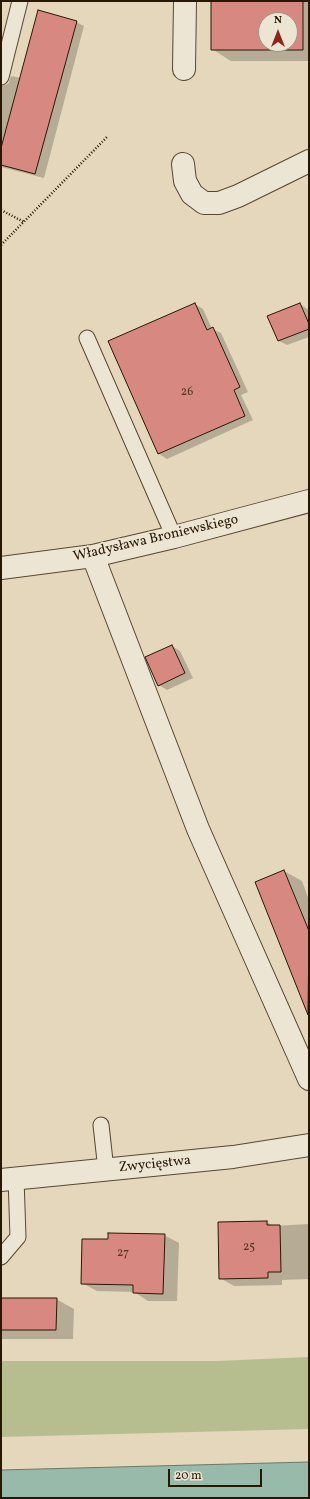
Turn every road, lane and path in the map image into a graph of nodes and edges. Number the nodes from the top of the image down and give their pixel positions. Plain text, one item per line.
1 (20, 1) edge
2 (184, 1) edge
3 (184, 69) dead end
4 (1, 77) edge
5 (107, 137) dead end
6 (309, 161) edge
7 (183, 164) dead end
8 (1, 210) edge
9 (24, 222) junction
10 (1, 245) edge
11 (87, 338) dead end
12 (309, 501) edge
13 (174, 537) junction
14 (93, 556) junction
15 (1, 568) edge
16 (309, 1079) edge
17 (101, 1124) dead end
18 (309, 1145) edge
19 (106, 1170) junction
20 (9, 1179) edge
21 (1, 1257) edge

1 - 4 lane
2 - 3 street
5 - 9 path
6 - 7 street
8 - 9 path
9 - 10 path
11 - 13 lane
12 - 13 street, Władysława Broniewskiego
13 - 14 street, Władysława Broniewskiego
14 - 15 street, Władysława Broniewskiego
14 - 16 street
17 - 19 lane
18 - 19 street, Zwycięstwa
19 - 20 street, Zwycięstwa
20 - 21 lane

